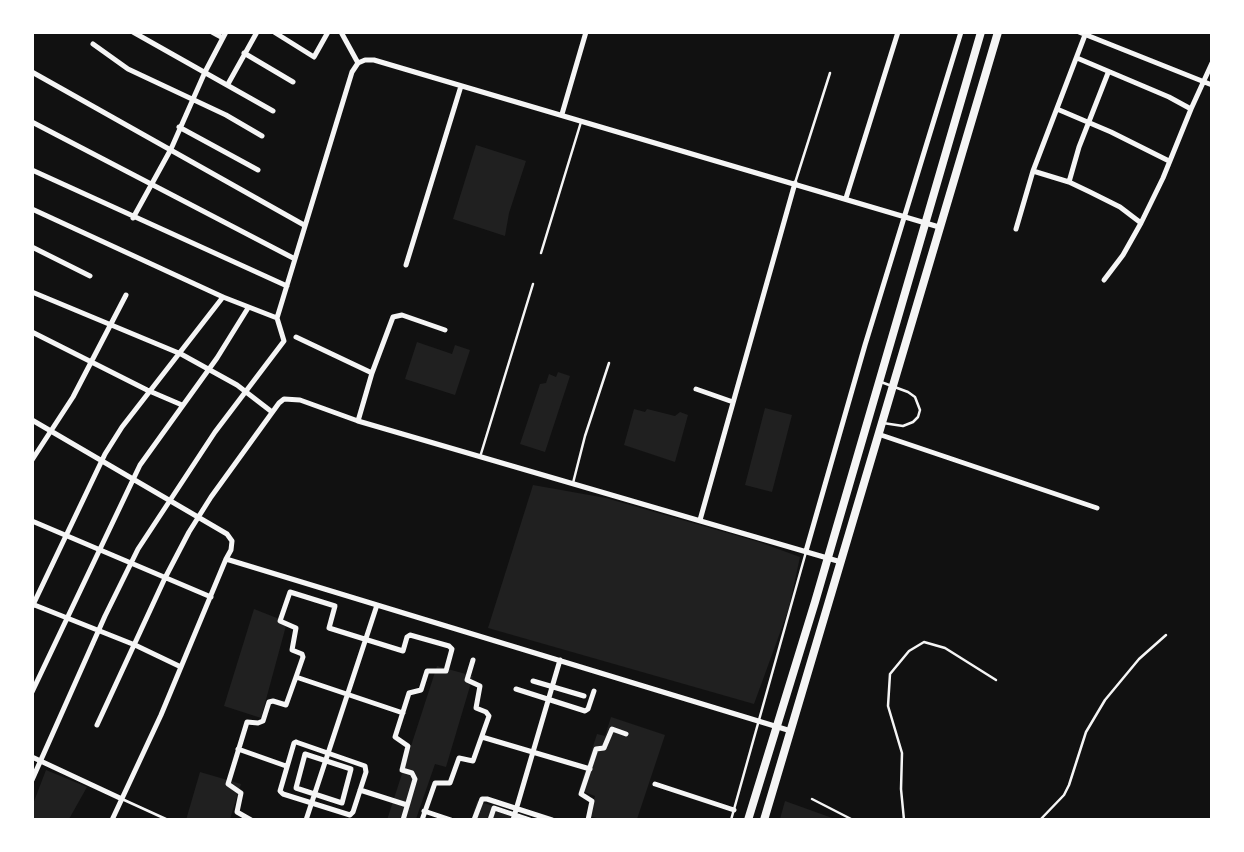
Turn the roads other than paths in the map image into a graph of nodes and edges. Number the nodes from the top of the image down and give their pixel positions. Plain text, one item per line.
1 (133, 32) edge
2 (212, 32) edge
3 (257, 32) edge
4 (274, 32) edge
5 (328, 32) edge
6 (341, 32) edge
7 (586, 32) edge
8 (898, 32) edge
9 (961, 32) edge
10 (981, 32) edge
11 (998, 32) edge
12 (1082, 34) edge
13 (225, 35) edge
14 (93, 44) dead end
15 (244, 53) junction
16 (1077, 58) junction
17 (358, 63) junction
18 (1212, 63) edge
19 (32, 72) edge
20 (205, 72) junction
21 (830, 73) dead end
22 (1108, 73) junction
23 (293, 82) dead end
24 (1204, 82) junction
25 (228, 84) junction
26 (1212, 85) edge
27 (462, 86) junction
28 (194, 99) junction
29 (1057, 109) junction
30 (1191, 109) junction
31 (273, 111) dead end
32 (562, 114) junction
33 (582, 121) junction
34 (32, 122) edge
35 (1090, 122) junction
36 (179, 127) junction
37 (262, 136) dead end
38 (171, 149) junction
39 (1169, 160) junction
40 (32, 170) edge
41 (258, 170) dead end
42 (1033, 171) junction
43 (152, 182) junction
44 (1069, 182) junction
45 (795, 183) junction
46 (846, 198) junction
47 (32, 209) edge
48 (905, 216) junction
49 (133, 218) junction
50 (925, 222) junction
51 (1141, 223) junction
52 (304, 225) junction
53 (939, 227) junction
54 (1016, 229) dead end
55 (32, 247) edge
56 (541, 253) dead end
57 (295, 259) junction
58 (406, 265) dead end
59 (90, 276) dead end
60 (1104, 280) dead end
61 (533, 284) dead end
62 (287, 286) junction
63 (32, 292) edge
64 (126, 295) dead end
65 (223, 298) junction
66 (248, 308) junction
67 (277, 318) junction
68 (111, 326) junction
69 (445, 330) dead end
70 (32, 332) edge
71 (296, 337) dead end
72 (181, 354) junction
73 (92, 362) junction
74 (609, 364) dead end
75 (209, 369) junction
76 (372, 373) junction
77 (879, 382) junction
78 (892, 386) junction
79 (696, 389) dead end
80 (150, 392) junction
81 (244, 392) junction
82 (733, 402) junction
83 (182, 404) junction
84 (272, 412) junction
85 (32, 420) edge
86 (358, 422) junction
87 (882, 422) junction
88 (50, 431) junction
89 (878, 434) junction
90 (480, 457) junction
91 (32, 460) edge
92 (101, 462) junction
93 (133, 480) junction
94 (573, 483) junction
95 (170, 500) junction
96 (1097, 508) dead end
97 (198, 518) junction
98 (700, 520) junction
99 (32, 521) edge
100 (65, 535) junction
101 (98, 551) junction
102 (806, 551) junction
103 (828, 558) junction
104 (226, 559) junction
105 (841, 562) junction
106 (131, 563) junction
107 (165, 578) junction
108 (211, 597) junction
109 (33, 605) edge
110 (377, 605) junction
111 (66, 619) junction
112 (98, 631) junction
113 (1166, 635) dead end
114 (365, 640) junction
115 (135, 645) junction
116 (473, 660) dead end
117 (560, 660) junction
118 (181, 667) junction
119 (296, 677) junction
120 (996, 680) dead end
121 (533, 681) dead end
122 (552, 687) junction
123 (516, 688) dead end
124 (594, 691) dead end
125 (32, 692) edge
126 (347, 694) junction
127 (584, 696) dead end
128 (549, 698) junction
129 (403, 714) junction
130 (759, 722) junction
131 (97, 725) dead end
132 (775, 728) junction
133 (791, 732) junction
134 (626, 734) dead end
135 (482, 737) junction
136 (238, 749) junction
137 (328, 752) junction
138 (533, 753) junction
139 (32, 757) edge
140 (41, 760) junction
141 (326, 760) junction
142 (286, 766) junction
143 (590, 769) junction
144 (32, 780) edge
145 (655, 784) dead end
146 (360, 790) junction
147 (314, 794) junction
148 (122, 799) junction
149 (812, 799) dead end
150 (311, 802) junction
151 (407, 805) junction
152 (516, 807) junction
153 (734, 810) junction
154 (424, 811) junction
155 (513, 817) edge
156 (112, 820) edge
157 (168, 820) edge
158 (251, 820) edge
159 (306, 820) edge
160 (403, 820) edge
161 (422, 820) edge
162 (451, 820) edge
163 (474, 820) edge
164 (490, 820) edge
165 (530, 820) edge
166 (552, 820) edge
167 (588, 820) edge
168 (731, 820) edge
169 (748, 820) edge
170 (764, 820) edge
171 (853, 820) edge
172 (904, 820) edge
173 (1040, 820) edge

1 - 20 street
2 - 13 street
3 - 15 street
4 - 5 street
6 - 17 street
7 - 32 street
8 - 46 street
9 - 48 street
10 - 50 highway
11 - 53 highway
12 - 16 street
12 - 24 street
13 - 20 street
14 - 28 street
15 - 23 street
15 - 25 street
16 - 22 street
16 - 29 street
17 - 27 street
17 - 52 street
18 - 24 street
19 - 38 street
20 - 25 street
20 - 28 street
21 - 45 lane
22 - 30 street
22 - 35 street
24 - 26 street
24 - 30 street
25 - 31 street
27 - 32 street
27 - 58 street
28 - 36 street
28 - 37 street
29 - 35 street
29 - 42 street
30 - 39 street
32 - 33 street
33 - 45 street
33 - 56 lane
34 - 43 street
35 - 39 street
35 - 44 street
36 - 38 street
36 - 41 street
38 - 43 street
38 - 52 street
39 - 51 street
40 - 49 street
42 - 44 street
42 - 54 street
43 - 49 street
43 - 57 street
44 - 51 street
45 - 46 street
45 - 82 street
46 - 48 street
47 - 65 street
48 - 50 street
48 - 102 street
49 - 62 street
50 - 53 street
50 - 77 highway
51 - 60 street
52 - 57 street
53 - 78 highway
55 - 59 street
57 - 62 street
61 - 90 lane
62 - 67 street
63 - 68 street
64 - 68 street
65 - 66 street
65 - 72 street
66 - 67 street
66 - 75 street
67 - 81 street
68 - 72 street
68 - 73 street
69 - 76 street
70 - 73 street
71 - 76 street
72 - 75 street
72 - 80 street
73 - 80 street
73 - 88 street
74 - 94 lane
75 - 81 street
75 - 83 street
76 - 86 street
77 - 78 lane
77 - 103 highway
78 - 87 highway
78 - 87 lane
79 - 82 street
80 - 83 street
80 - 92 street
81 - 84 street
81 - 95 street
82 - 98 street
83 - 93 street
84 - 86 street
84 - 97 street
85 - 88 street
86 - 90 street
87 - 89 highway
88 - 91 street
88 - 92 street
89 - 96 street
89 - 105 highway
90 - 94 street
92 - 93 street
92 - 100 street
93 - 95 street
93 - 101 street
94 - 98 street
95 - 97 street
95 - 106 street
97 - 104 street
97 - 107 street
98 - 102 street
99 - 100 street
100 - 101 street
100 - 109 street
101 - 106 street
101 - 111 street
102 - 103 street
102 - 130 lane
103 - 105 street
103 - 132 highway
104 - 108 street
104 - 110 street
105 - 133 highway
106 - 107 street
106 - 112 street
107 - 108 street
107 - 115 street
108 - 118 street
109 - 111 street
110 - 114 street
110 - 117 street
111 - 112 street
111 - 125 street
112 - 115 street
112 - 140 street
113 - 173 lane
114 - 119 street
114 - 126 street
114 - 129 street
115 - 118 street
115 - 131 street
116 - 135 street
117 - 122 street
117 - 130 street
118 - 148 street
119 - 126 street
119 - 136 street
120 - 172 lane
121 - 122 street
122 - 127 street
122 - 128 street
123 - 128 street
124 - 128 street
126 - 129 street
126 - 137 street
128 - 138 street
129 - 151 street
130 - 132 street
130 - 153 lane
132 - 133 street
132 - 169 highway
133 - 170 highway
134 - 143 street
135 - 138 street
135 - 154 street
136 - 142 street
136 - 158 street
137 - 141 street
137 - 142 street
137 - 146 street
138 - 143 street
138 - 152 street
139 - 140 street
140 - 144 street
140 - 148 street
141 - 147 street
141 - 147 street
141 - 147 street
142 - 150 street
143 - 167 street
145 - 153 street
146 - 150 street
146 - 151 street
147 - 150 street
148 - 156 street
148 - 157 lane
149 - 171 lane
150 - 159 street
151 - 160 street
152 - 155 street
152 - 163 street
152 - 166 street
153 - 168 lane
154 - 161 street
154 - 162 street
155 - 164 street
155 - 165 street

